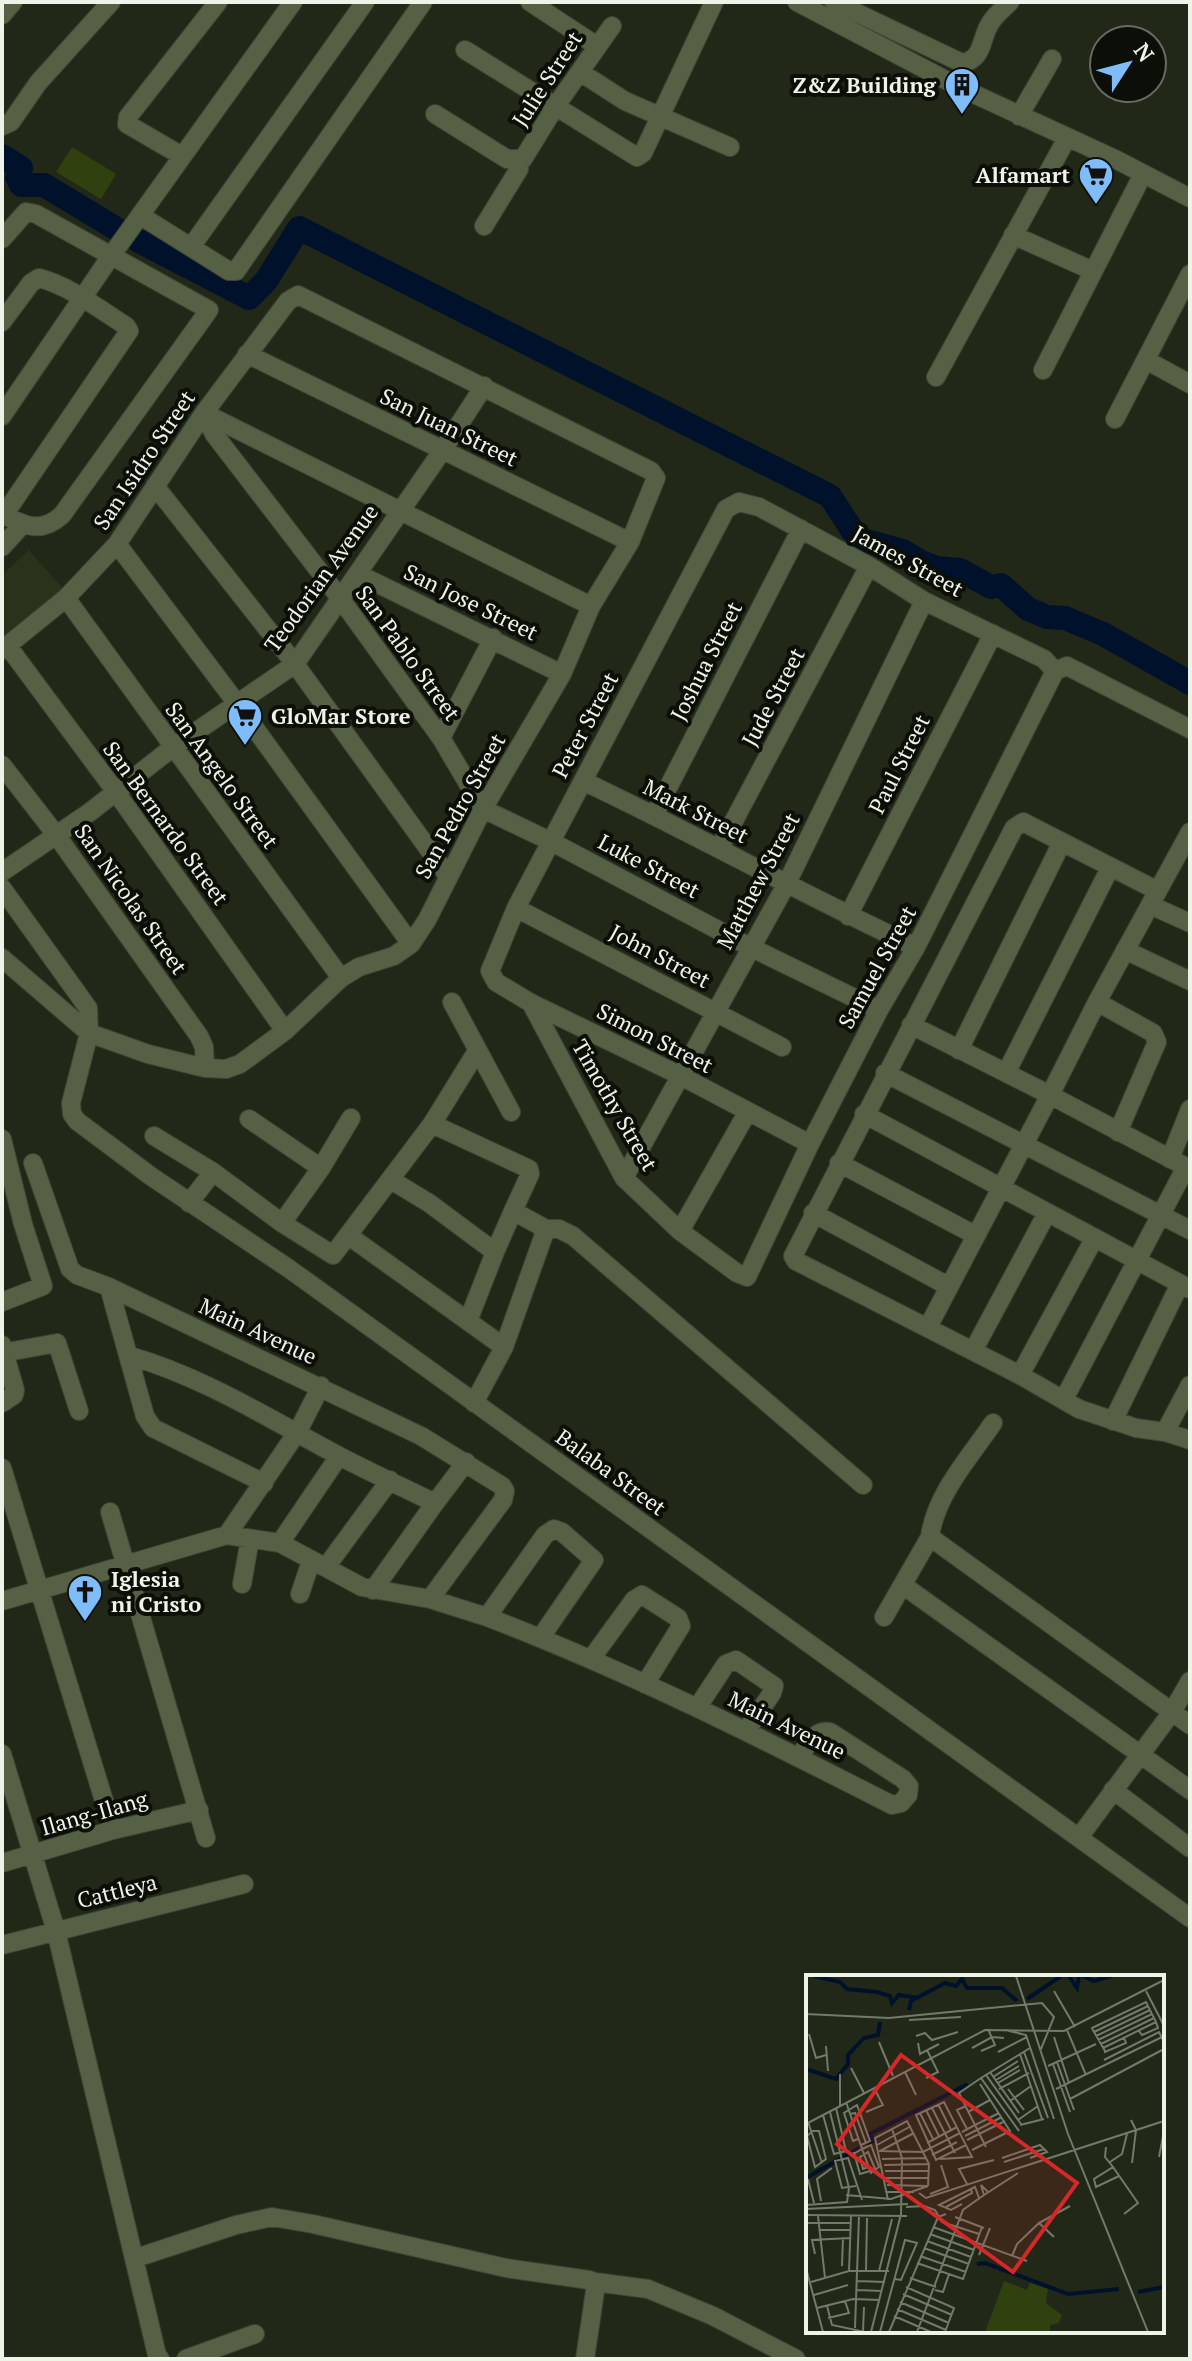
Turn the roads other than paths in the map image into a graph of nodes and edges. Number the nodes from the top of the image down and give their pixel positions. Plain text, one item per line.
1 (13, 2) edge
2 (111, 2) edge
3 (209, 2) edge
4 (218, 2) edge
5 (293, 2) edge
6 (365, 2) edge
7 (423, 2) edge
8 (530, 2) edge
9 (714, 2) edge
10 (797, 2) edge
11 (834, 2) edge
12 (1010, 2) edge
13 (2, 15) edge
14 (612, 26) dead end
15 (597, 46) junction
16 (465, 50) dead end
17 (1052, 59) dead end
18 (580, 72) junction
19 (555, 107) junction
20 (435, 114) dead end
21 (659, 115) junction
22 (1019, 116) junction
23 (116, 123) dead end
24 (4, 125) edge
25 (1067, 138) junction
26 (730, 147) dead end
27 (182, 156) junction
28 (519, 160) junction
29 (1143, 174) junction
30 (1190, 198) edge
31 (141, 216) junction
32 (484, 226) dead end
33 (1013, 235) junction
34 (2, 239) edge
35 (191, 247) junction
36 (111, 256) junction
37 (1093, 271) junction
38 (1190, 274) edge
39 (1186, 294) edge
40 (83, 298) junction
41 (2, 322) edge
42 (247, 354) junction
43 (1146, 360) junction
44 (1043, 370) dead end
45 (936, 377) dead end
46 (1190, 384) edge
47 (484, 386) junction
48 (204, 413) junction
49 (2, 416) edge
50 (1115, 419) dead end
51 (442, 451) junction
52 (155, 486) junction
53 (726, 509) joint
54 (399, 511) junction
55 (3, 515) edge
56 (22, 525) junction
57 (801, 529) junction
58 (630, 542) junction
59 (117, 544) junction
60 (2, 547) edge
61 (869, 566) junction
62 (358, 574) junction
63 (66, 598) junction
64 (340, 598) junction
65 (924, 601) junction
66 (591, 606) junction
67 (993, 634) junction
68 (493, 638) junction
69 (4, 648) edge
70 (295, 664) junction
71 (562, 674) junction
72 (1053, 676) junction
73 (238, 705) junction
74 (1190, 729) edge
75 (441, 738) junction
76 (172, 748) junction
77 (2, 765) edge
78 (583, 781) junction
79 (116, 792) junction
80 (483, 809) junction
81 (654, 815) junction
82 (1190, 832) edge
83 (57, 836) junction
84 (552, 842) junction
85 (1062, 842) junction
86 (719, 849) junction
87 (1182, 866) edge
88 (1110, 868) junction
89 (2, 872) edge
90 (448, 876) junction
91 (786, 885) junction
92 (2, 888) edge
93 (1154, 898) junction
94 (516, 908) junction
95 (848, 916) junction
96 (1190, 923) edge
97 (411, 944) junction
98 (750, 947) junction
99 (916, 947) junction
100 (1125, 950) junction
101 (2, 958) edge
102 (491, 965) joint
103 (341, 978) junction
104 (1190, 981) edge
105 (452, 1002) dead end
106 (1097, 1002) junction
107 (531, 1003) junction
108 (879, 1010) junction
109 (715, 1012) junction
110 (911, 1025) junction
111 (285, 1031) junction
112 (89, 1033) junction
113 (782, 1047) dead end
114 (959, 1050) junction
115 (477, 1051) junction
116 (205, 1068) junction
117 (885, 1073) junction
118 (1006, 1073) junction
119 (681, 1076) junction
120 (1050, 1095) junction
121 (1190, 1109) edge
122 (511, 1112) dead end
123 (747, 1113) junction
124 (864, 1114) junction
125 (351, 1118) dead end
126 (249, 1119) dead end
127 (432, 1124) junction
128 (1118, 1132) junction
129 (154, 1136) dead end
130 (2, 1139) edge
131 (1024, 1143) junction
132 (810, 1144) junction
133 (33, 1163) dead end
134 (839, 1163) junction
135 (1182, 1165) edge
136 (321, 1168) junction
137 (213, 1172) junction
138 (624, 1178) junction
139 (391, 1180) junction
140 (1001, 1188) junction
141 (189, 1203) junction
142 (513, 1211) junction
143 (813, 1213) junction
144 (1047, 1213) junction
145 (1160, 1215) junction
146 (282, 1223) junction
147 (546, 1229) junction
148 (1190, 1230) edge
149 (680, 1231) junction
150 (975, 1235) junction
151 (349, 1236) junction
152 (1094, 1239) junction
153 (495, 1252) junction
154 (1137, 1261) junction
155 (747, 1277) joint
156 (948, 1286) junction
157 (109, 1287) junction
158 (1185, 1287) edge
159 (2, 1302) edge
160 (468, 1321) junction
161 (928, 1327) junction
162 (504, 1347) junction
163 (3, 1350) edge
164 (973, 1351) junction
165 (130, 1356) junction
166 (1020, 1375) junction
167 (1190, 1385) edge
168 (321, 1386) junction
169 (1064, 1399) junction
170 (2, 1403) edge
171 (474, 1403) junction
172 (79, 1411) dead end
173 (1113, 1421) junction
174 (993, 1423) dead end
175 (298, 1431) junction
176 (1165, 1432) junction
177 (1190, 1440) edge
178 (339, 1456) junction
179 (466, 1462) junction
180 (2, 1468) edge
181 (390, 1480) junction
182 (264, 1483) junction
183 (863, 1485) dead end
184 (435, 1503) junction
185 (110, 1512) dead end
186 (227, 1535) junction
187 (930, 1537) junction
188 (250, 1539) junction
189 (280, 1543) junction
190 (319, 1564) junction
191 (125, 1566) junction
192 (242, 1584) dead end
193 (904, 1586) junction
194 (39, 1590) junction
195 (373, 1590) junction
196 (300, 1594) dead end
197 (430, 1599) junction
198 (2, 1601) edge
199 (487, 1617) junction
200 (884, 1617) dead end
201 (541, 1637) junction
202 (591, 1659) junction
203 (1190, 1681) edge
204 (645, 1684) junction
205 (697, 1708) junction
206 (1172, 1712) junction
207 (1190, 1725) edge
208 (746, 1731) junction
209 (2, 1754) edge
210 (1140, 1754) junction
211 (799, 1757) junction
212 (1113, 1790) junction
213 (1190, 1790) edge
214 (199, 1810) junction
215 (113, 1830) junction
216 (1080, 1836) junction
217 (206, 1838) dead end
218 (1190, 1848) edge
219 (34, 1855) junction
220 (2, 1863) edge
221 (244, 1884) dead end
222 (1190, 1918) edge
223 (56, 1931) junction
224 (2, 1945) edge
225 (136, 2258) junction
226 (595, 2282) junction
227 (255, 2334) dead end
228 (160, 2359) edge
229 (186, 2359) edge
230 (585, 2359) edge
231 (796, 2359) edge

1 - 13 street
2 - 24 street
3 - 23 street
4 - 27 street
5 - 27 street
6 - 35 street
7 - 35 street
8 - 15 street
9 - 21 street
10 - 22 street
11 - 12 street
14 - 15 street, Julie Street
15 - 18 street, Julie Street
16 - 19 street
17 - 22 street
18 - 19 street, Julie Street
18 - 21 street
19 - 21 street
19 - 28 street, Julie Street
20 - 28 street
21 - 26 street
22 - 25 street
25 - 29 street
25 - 33 street
27 - 31 street
28 - 32 street, Julie Street
29 - 30 street
29 - 37 street
31 - 35 street
31 - 36 street
33 - 37 street
33 - 45 street
34 - 36 street
36 - 40 street
36 - 56 street
37 - 44 street
38 - 39 street
39 - 43 street
40 - 41 street
40 - 49 street
40 - 55 street
42 - 47 street, San Isidro Street
42 - 48 street, San Isidro Street
42 - 51 street, San Juan Street
43 - 46 street
43 - 50 street
47 - 51 street, Teodorian Avenue
47 - 58 street, San Pedro Street
48 - 52 street, San Isidro Street
48 - 54 street
48 - 64 street, San Pablo Street
51 - 54 street, Teodorian Avenue
51 - 58 street, San Juan Street
52 - 59 street, San Isidro Street
52 - 70 street
53 - 57 street, James Street
53 - 78 street, Peter Street
54 - 62 street, Teodorian Avenue
54 - 66 street
55 - 56 street
56 - 60 street
57 - 61 street, James Street
57 - 81 street, Joshua Street
58 - 66 street, San Pedro Street
59 - 63 street, San Isidro Street
59 - 73 street
61 - 65 street, James Street
61 - 86 street, Jude Street
62 - 64 street, Teodorian Avenue
62 - 68 street, San Jose Street
63 - 69 street, San Isidro Street
63 - 76 street, San Angelo Street
64 - 70 street, Teodorian Avenue
64 - 75 street, San Pablo Street
65 - 67 street, James Street
65 - 91 street, Matthew Street
66 - 71 street, San Pedro Street
67 - 72 street, James Street
67 - 95 street, Paul Street
68 - 71 street, San Jose Street
68 - 75 street
69 - 79 street, San Bernardo Street
70 - 73 street, Teodorian Avenue
70 - 90 street
71 - 80 street, San Pedro Street
72 - 74 street
72 - 99 street, Samuel Street
73 - 76 street, Teodorian Avenue
73 - 97 street
75 - 80 street, San Pablo Street
76 - 79 street, Teodorian Avenue
76 - 103 street, San Angelo Street
77 - 83 street, San Nicolas Street
78 - 81 street, Mark Street
78 - 84 street, Peter Street
79 - 83 street, Teodorian Avenue
79 - 111 street, San Bernardo Street
80 - 84 street, Luke Street
80 - 90 street, San Pedro Street
81 - 86 street, Mark Street
82 - 87 street
83 - 89 street, Teodorian Avenue
83 - 116 street, San Nicolas Street
84 - 94 street, Peter Street
84 - 98 street, Luke Street
85 - 88 street
85 - 110 street
85 - 114 street
86 - 91 street, Mark Street
87 - 93 street
88 - 93 street
88 - 118 street
90 - 97 street, San Pedro Street
91 - 95 street, Mark Street
91 - 98 street, Matthew Street
92 - 112 street
93 - 96 street
93 - 100 street
94 - 102 street, Peter Street
94 - 109 street, John Street
95 - 99 street, Mark Street
97 - 103 street
98 - 108 street, Luke Street
98 - 109 street, Matthew Street
99 - 108 street, Samuel Street
100 - 104 street
100 - 106 street
101 - 112 street
102 - 107 street, Simon Street
103 - 111 street
105 - 115 street
106 - 120 street
106 - 128 street
107 - 119 street, Simon Street
107 - 138 street, Timothy Street
108 - 132 street, Samuel Street
109 - 113 street, John Street
109 - 119 street, Matthew Street
110 - 114 street
110 - 117 street
111 - 116 street
112 - 116 street
112 - 141 street, Balaba Street
114 - 118 street
115 - 122 street
115 - 127 street
117 - 124 street
117 - 131 street
118 - 120 street
119 - 123 street, Simon Street
119 - 138 street, Matthew Street
120 - 128 street
120 - 131 street
121 - 135 street
123 - 132 street, Simon Street
123 - 149 street
124 - 134 street
124 - 140 street
125 - 136 street
126 - 136 street
127 - 139 street
127 - 142 street
128 - 135 street
129 - 137 street
130 - 159 street
131 - 140 street
131 - 145 street
132 - 155 street, Samuel Street
133 - 157 street, Main Avenue
134 - 143 street
134 - 150 street
135 - 145 street
136 - 146 street
137 - 141 street
137 - 146 street
138 - 149 street, Timothy Street
139 - 151 street
139 - 153 street
140 - 144 street
140 - 150 street
141 - 171 street, Balaba Street
142 - 147 street
142 - 153 street
143 - 156 street
143 - 161 street
144 - 152 street
144 - 164 street
145 - 148 street
145 - 154 street
146 - 151 street
147 - 162 street
147 - 183 street
149 - 155 street, Timothy Street
150 - 156 street
151 - 160 street
152 - 154 street
152 - 166 street
153 - 160 street
154 - 158 street
154 - 169 street
156 - 161 street
157 - 165 street
157 - 168 street, Main Avenue
158 - 173 street
160 - 162 street
161 - 164 street
162 - 171 street
163 - 170 street
163 - 172 street
164 - 166 street
165 - 175 street
165 - 182 street
166 - 169 street
167 - 176 street
168 - 175 street
168 - 179 street, Main Avenue
169 - 173 street
171 - 216 street, Balaba Street
173 - 176 street
174 - 187 street
175 - 178 street
175 - 182 street
176 - 177 street
178 - 181 street
178 - 189 street
179 - 184 street
179 - 197 street, Main Avenue
180 - 194 street
181 - 184 street
181 - 190 street
182 - 186 street
184 - 195 street
185 - 191 street
186 - 188 street, Main Avenue
186 - 191 street, Main Avenue
187 - 193 street
187 - 206 street
188 - 189 street, Main Avenue
188 - 192 street
189 - 190 street, Main Avenue
190 - 195 street, Main Avenue
190 - 196 street
191 - 194 street, Main Avenue
191 - 214 street
193 - 200 street
193 - 210 street
194 - 198 street, Main Avenue
194 - 215 street
195 - 197 street, Main Avenue
197 - 199 street, Main Avenue
199 - 201 street, Main Avenue
199 - 201 street
201 - 202 street, Main Avenue
202 - 204 street, Main Avenue
202 - 204 street
203 - 206 street
204 - 205 street, Main Avenue
205 - 208 street, Main Avenue
205 - 208 street, Main Avenue
206 - 207 street
206 - 210 street
208 - 211 street, Main Avenue
209 - 219 street
210 - 212 street
210 - 213 street
211 - 211 street, Main Avenue
212 - 216 street
212 - 218 street
214 - 215 street, Ilang-Ilang
214 - 217 street
215 - 219 street, Ilang-Ilang
216 - 222 street, Balaba Street
219 - 220 street, Ilang-Ilang
219 - 223 street
221 - 223 street, Cattleya
223 - 224 street, Cattleya
223 - 225 street
225 - 226 street
225 - 228 street
226 - 230 street
226 - 231 street
227 - 229 street

